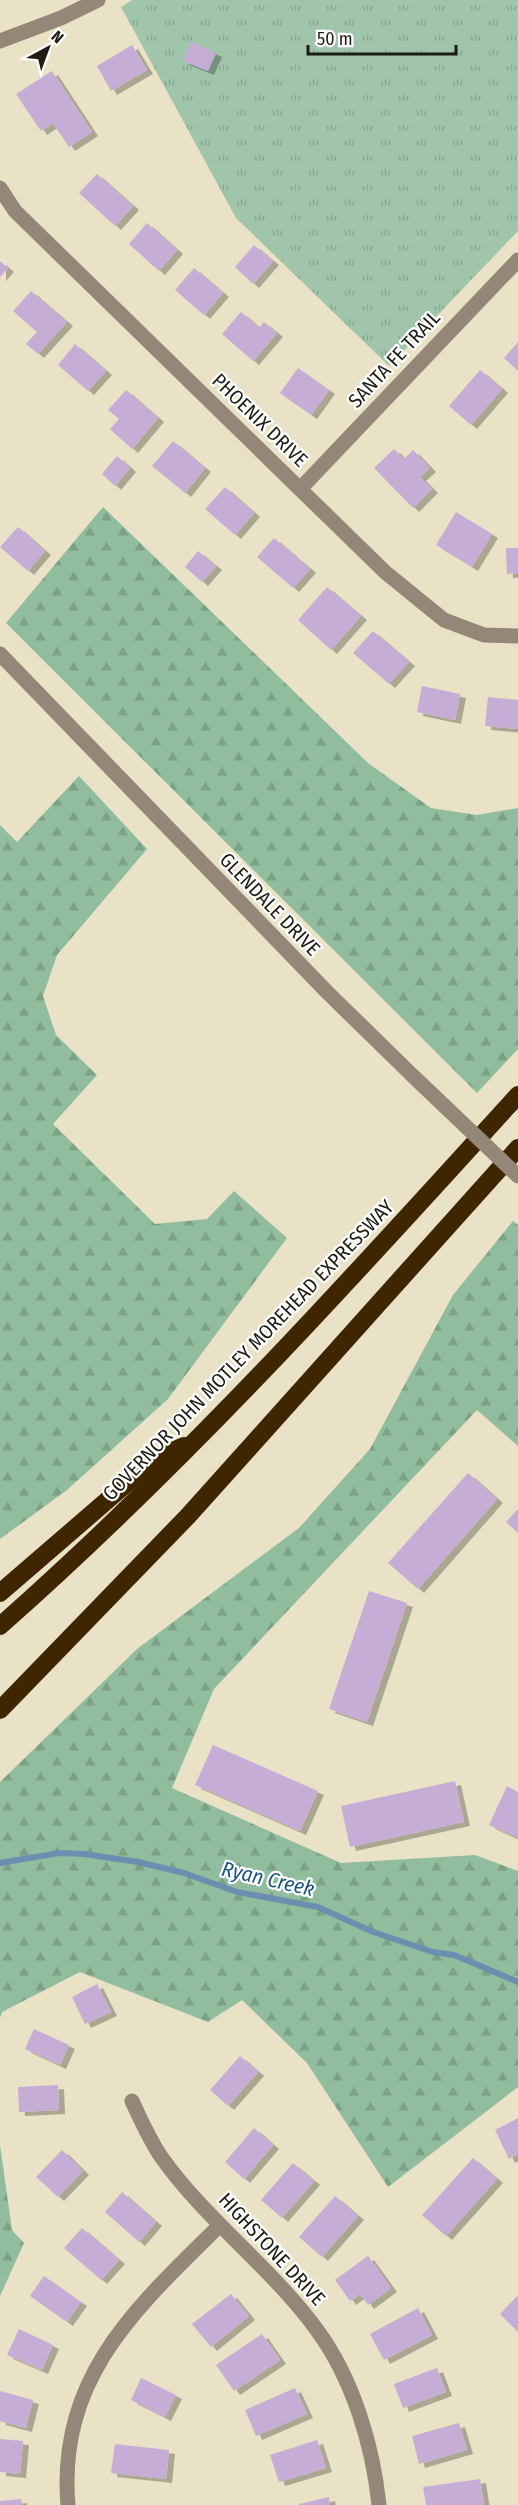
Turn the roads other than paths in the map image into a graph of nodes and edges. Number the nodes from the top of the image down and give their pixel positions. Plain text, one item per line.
1 (98, 0) edge
2 (0, 41) edge
3 (0, 188) edge
4 (518, 260) edge
5 (301, 488) junction
6 (518, 636) edge
7 (0, 654) edge
8 (518, 1095) edge
9 (518, 1148) edge
10 (518, 1176) edge
11 (199, 1438) junction
12 (0, 1593) edge
13 (0, 1626) edge
14 (17, 1694) junction
15 (0, 1710) edge
16 (0, 1724) edge
17 (132, 2101) dead end
18 (220, 2225) junction
19 (68, 2505) edge
20 (380, 2505) edge

1 - 2 street
3 - 5 street, PHOENIX DRIVE
4 - 5 street, SANTA FE TRAIL
5 - 6 street, PHOENIX DRIVE
7 - 10 street, GLENDALE DRIVE, bridge
8 - 11 highway, GOVERNOR JOHN MOTLEY MOREHEAD EXPRESSWAY
9 - 14 highway
11 - 12 highway
11 - 13 highway, GOVERNOR JOHN MOTLEY MOREHEAD EXPRESSWAY
14 - 15 highway
14 - 16 highway
17 - 18 street, HIGHSTONE DRIVE
18 - 19 street
18 - 20 street, HIGHSTONE DRIVE

